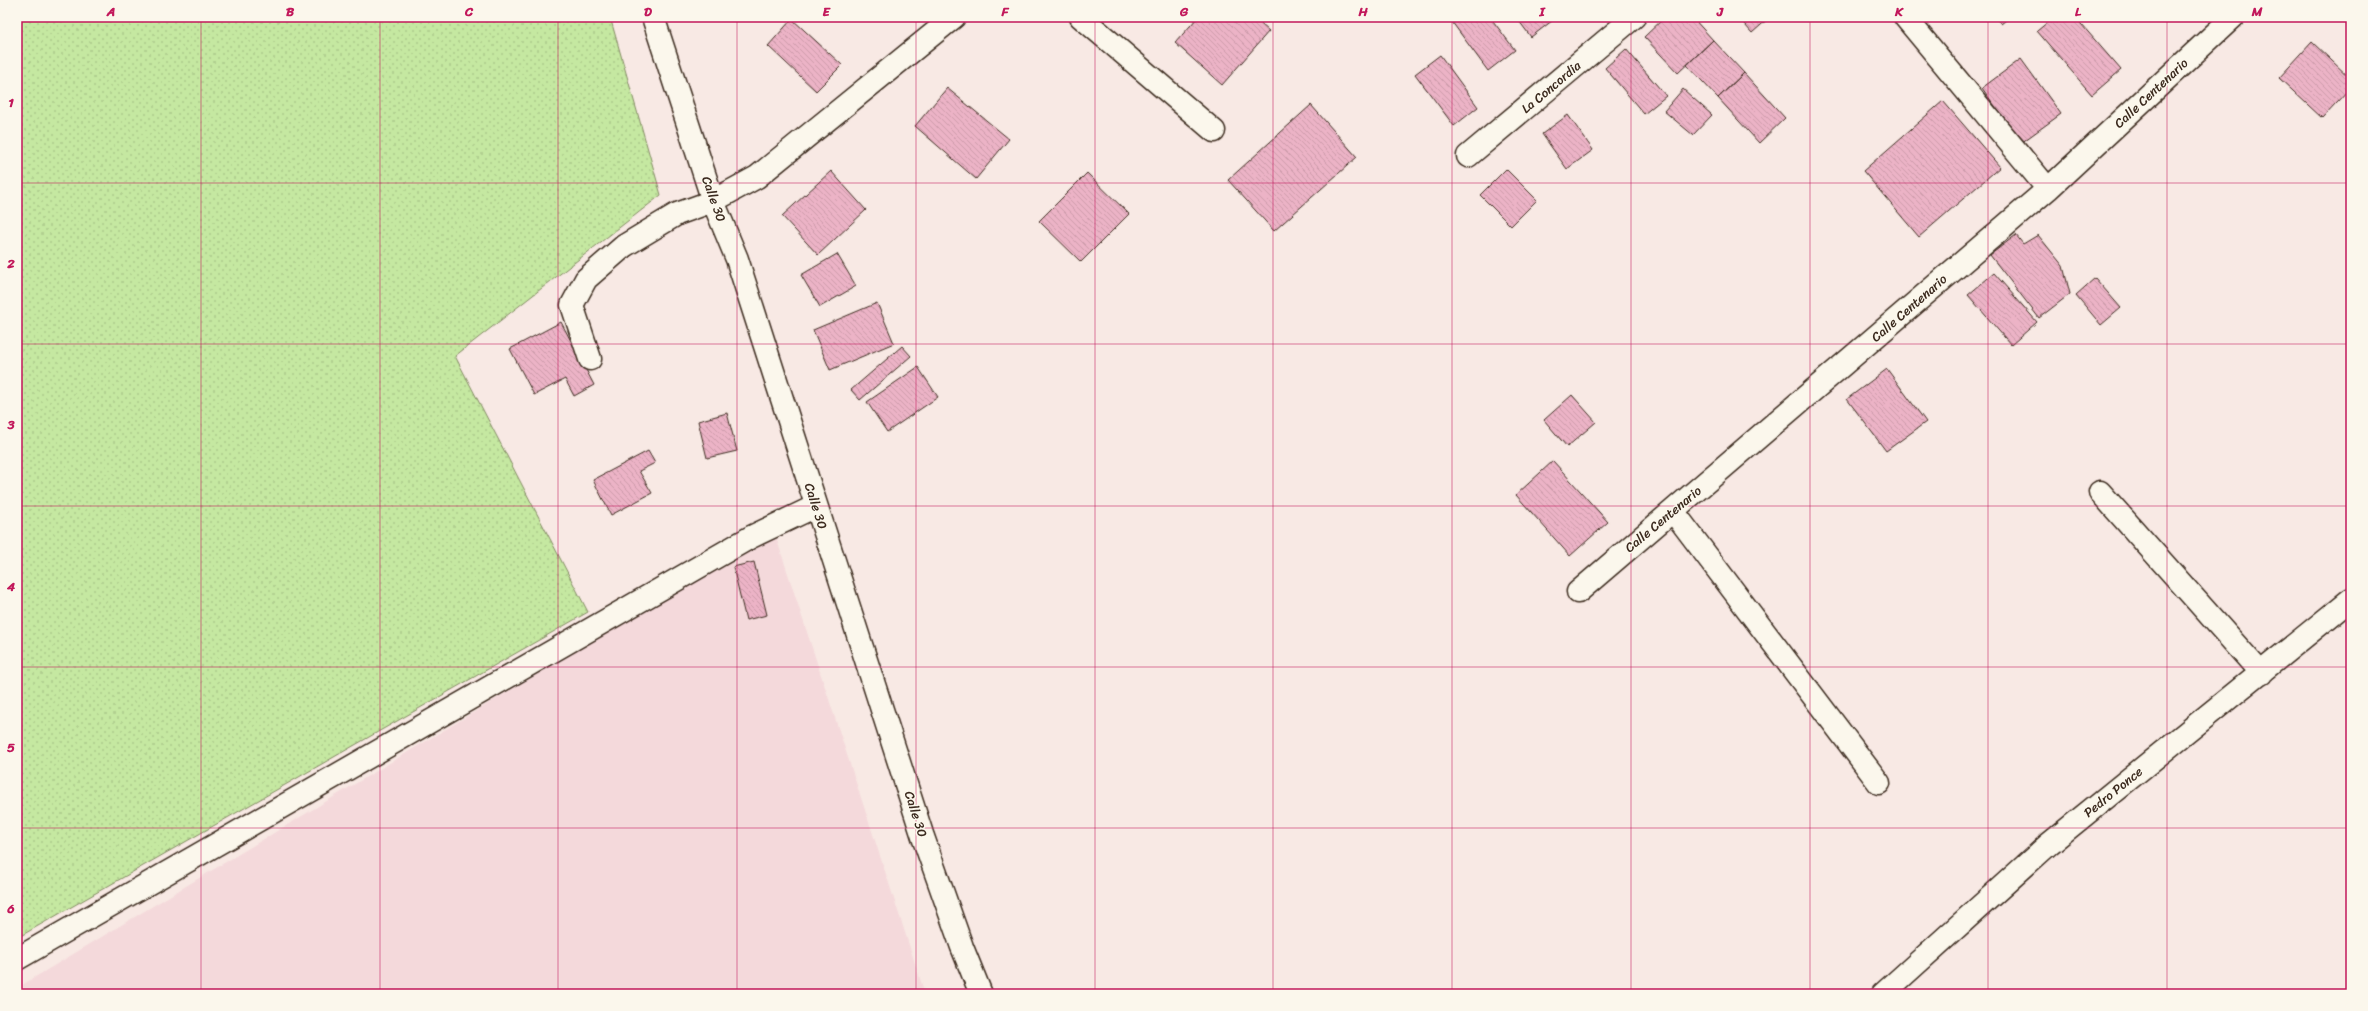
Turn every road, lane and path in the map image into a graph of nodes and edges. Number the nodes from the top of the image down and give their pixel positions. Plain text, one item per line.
1 (653, 17) edge
2 (954, 17) edge
3 (1081, 17) edge
4 (1634, 17) edge
5 (1905, 17) edge
6 (2233, 17) edge
7 (1214, 131) dead end
8 (1468, 156) dead end
9 (2048, 189) junction
10 (709, 202) junction
11 (590, 359) dead end
12 (2100, 492) dead end
13 (812, 507) junction
14 (1673, 511) junction
15 (1578, 592) dead end
16 (2351, 599) edge
17 (2260, 673) junction
18 (1879, 783) dead end
19 (17, 959) edge
20 (981, 994) edge
21 (1883, 994) edge

1 - 10 street, Calle 30
2 - 10 street
3 - 7 street
4 - 8 street, La Concordia
5 - 9 street
6 - 9 street, Calle Centenario
9 - 14 street, Calle Centenario
10 - 11 street
10 - 13 street, Calle 30
12 - 17 street
13 - 19 street
13 - 20 street, Calle 30
14 - 15 street, Calle Centenario
14 - 18 street
16 - 17 street, Pedro Ponce
17 - 21 street, Pedro Ponce

